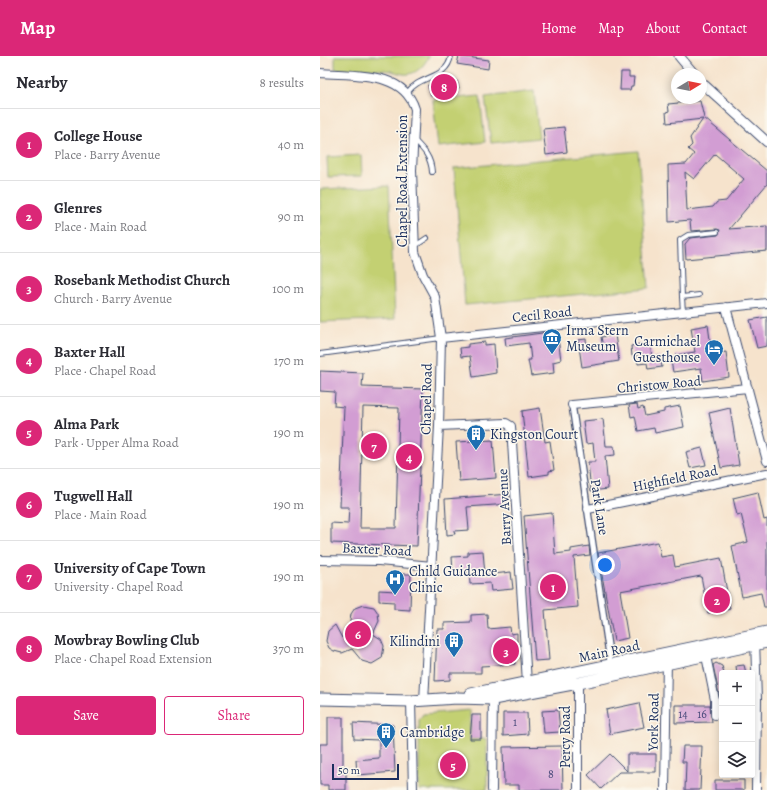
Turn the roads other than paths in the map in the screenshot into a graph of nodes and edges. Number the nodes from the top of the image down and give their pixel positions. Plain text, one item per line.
1 (451, 56) edge
2 (678, 56) edge
3 (689, 68) edge
4 (320, 73) edge
5 (707, 87) edge
6 (407, 93) junction
7 (414, 139) junction
8 (767, 142) edge
9 (432, 172) dead end
10 (716, 232) dead end
11 (427, 238) dead end
12 (415, 246) junction
13 (699, 295) dead end
14 (682, 296) junction
15 (767, 303) edge
16 (726, 308) junction
17 (683, 312) junction
18 (441, 338) junction
19 (320, 354) edge
20 (748, 388) junction
21 (572, 405) joint
22 (439, 426) junction
23 (767, 461) edge
24 (767, 473) edge
25 (588, 509) junction
26 (320, 560) edge
27 (432, 566) junction
28 (767, 632) edge
29 (755, 640) junction
30 (767, 642) edge
31 (706, 656) junction
32 (610, 660) dead end
33 (667, 660) junction
34 (527, 683) junction
35 (578, 683) junction
36 (493, 694) junction
37 (320, 699) edge
38 (411, 701) junction
39 (424, 701) junction
40 (716, 715) dead end
41 (413, 790) edge
42 (492, 790) edge
43 (578, 790) edge
44 (665, 790) edge
45 (756, 790) edge

1 - 6 lane
2 - 3 street
4 - 6 street
5 - 8 street
6 - 7 street, Chapel Road Extension
7 - 9 lane
7 - 12 street, Chapel Road Extension
10 - 14 lane
11 - 12 lane
12 - 18 street, Chapel Road Extension
13 - 14 lane
14 - 17 lane
15 - 16 street, Cecil Road
16 - 17 street, Cecil Road
16 - 20 street
17 - 18 street, Cecil Road
18 - 19 lane, Cecil Road
18 - 22 street, Chapel Road
20 - 21 street, Christow Road
20 - 23 street
21 - 25 street, Park Lane
22 - 27 street, Chapel Road
22 - 34 street, Barry Avenue
24 - 25 street, Highfield Road
25 - 32 street, Park Lane
26 - 27 street, Baxter Road
27 - 39 street, Chapel Road
28 - 29 main road, Main Road
29 - 30 main road, Main Road
29 - 31 main road, Main Road
29 - 33 main road, Main Road
29 - 45 street
31 - 33 main road, Main Road
31 - 40 street
33 - 34 main road, Main Road
33 - 35 main road, Main Road
33 - 44 street, York Road
34 - 36 main road, Main Road
35 - 36 main road, Main Road
35 - 43 street, Percy Road
36 - 39 main road, Main Road
36 - 42 street
37 - 38 main road, Main Road
38 - 39 main road, Main Road
38 - 41 street

